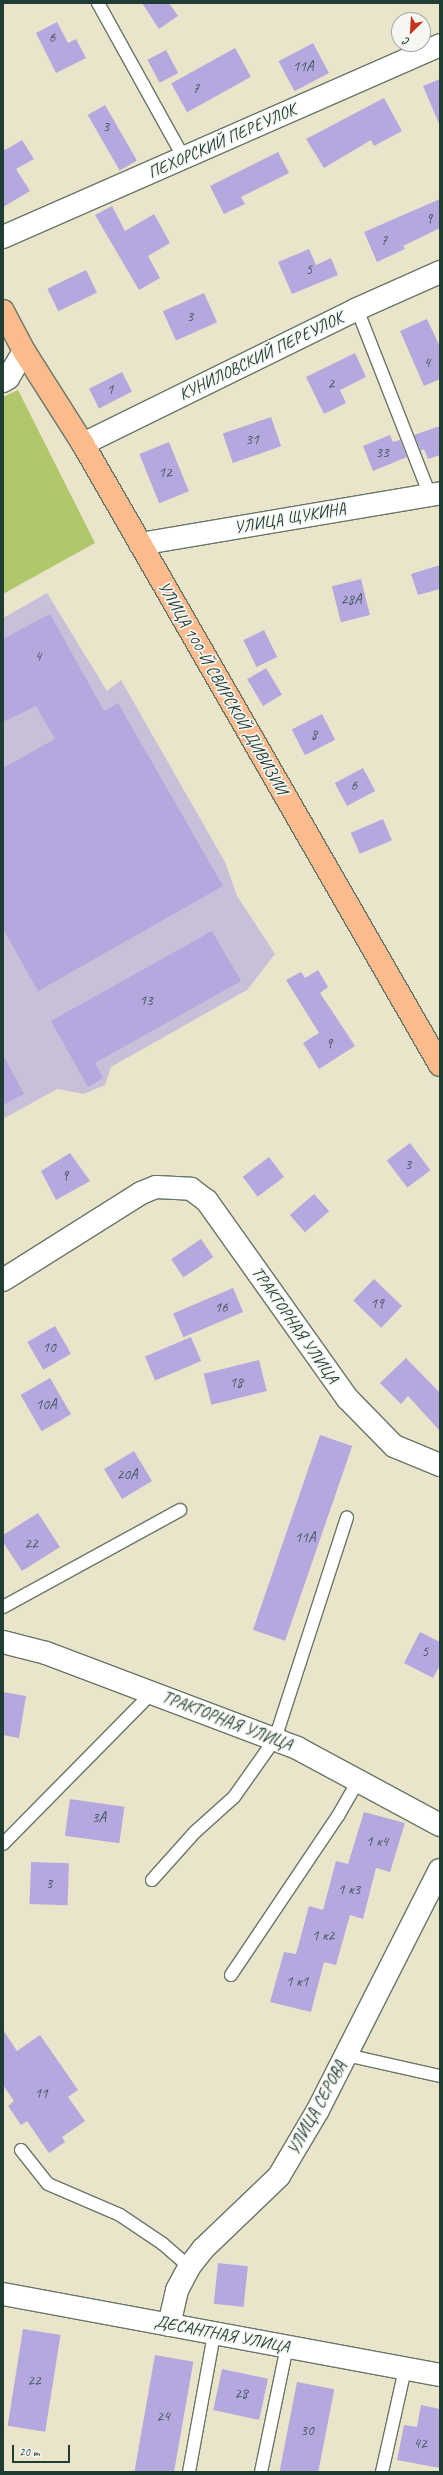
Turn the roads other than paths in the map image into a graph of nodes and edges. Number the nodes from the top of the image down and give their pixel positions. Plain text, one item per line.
1 (98, 3) edge
2 (440, 45) edge
3 (184, 158) junction
4 (3, 237) edge
5 (440, 272) edge
6 (358, 309) junction
7 (3, 311) edge
8 (24, 351) junction
9 (3, 381) edge
10 (83, 444) junction
11 (435, 494) edge
12 (140, 544) junction
13 (440, 1065) edge
14 (3, 1280) edge
15 (440, 1465) edge
16 (180, 1510) dead end
17 (347, 1517) dead end
18 (3, 1606) edge
19 (3, 1642) edge
20 (152, 1693) junction
21 (275, 1739) junction
22 (358, 1781) junction
23 (440, 1825) edge
24 (3, 1844) edge
25 (440, 1870) edge
26 (152, 1880) dead end
27 (231, 1975) dead end
28 (346, 2055) junction
29 (440, 2076) edge
30 (21, 2150) dead end
31 (189, 2267) junction
32 (3, 2294) edge
33 (169, 2325) junction
34 (214, 2334) junction
35 (287, 2346) junction
36 (405, 2369) junction
37 (440, 2375) edge
38 (189, 2472) edge
39 (261, 2472) edge
40 (382, 2472) edge

1 - 3 lane
2 - 3 street, ПЕХОРСКИЙ ПЕРЕУЛОК
3 - 4 street, ПЕХОРСКИЙ ПЕРЕУЛОК
5 - 6 street, КУНИЛОВСКИЙ ПЕРЕУЛОК
6 - 10 street, КУНИЛОВСКИЙ ПЕРЕУЛОК
6 - 11 lane
7 - 8 main road, УЛИЦА 100-Й СВИРСКОЙ ДИВИЗИИ
8 - 9 street
8 - 10 main road, УЛИЦА 100-Й СВИРСКОЙ ДИВИЗИИ
10 - 12 main road, УЛИЦА 100-Й СВИРСКОЙ ДИВИЗИИ
11 - 12 street, УЛИЦА ЩУКИНА
12 - 13 main road, УЛИЦА 100-Й СВИРСКОЙ ДИВИЗИИ
14 - 15 street, ТРАКТОРНАЯ УЛИЦА
16 - 18 lane
17 - 21 lane
19 - 20 street, ТРАКТОРНАЯ УЛИЦА
20 - 21 street, ТРАКТОРНАЯ УЛИЦА
20 - 24 lane
21 - 22 street, ТРАКТОРНАЯ УЛИЦА
21 - 26 lane
22 - 23 street, ТРАКТОРНАЯ УЛИЦА
22 - 27 lane
25 - 28 street, УЛИЦА СЕРОВА
28 - 29 lane
28 - 31 street, УЛИЦА СЕРОВА
30 - 31 lane
31 - 33 street, УЛИЦА СЕРОВА
32 - 33 street, ДЕСАНТНАЯ УЛИЦА
33 - 34 street, ДЕСАНТНАЯ УЛИЦА
34 - 35 street, ДЕСАНТНАЯ УЛИЦА
34 - 38 lane
35 - 36 street, ДЕСАНТНАЯ УЛИЦА
35 - 39 lane
36 - 37 street, ДЕСАНТНАЯ УЛИЦА
36 - 40 lane

